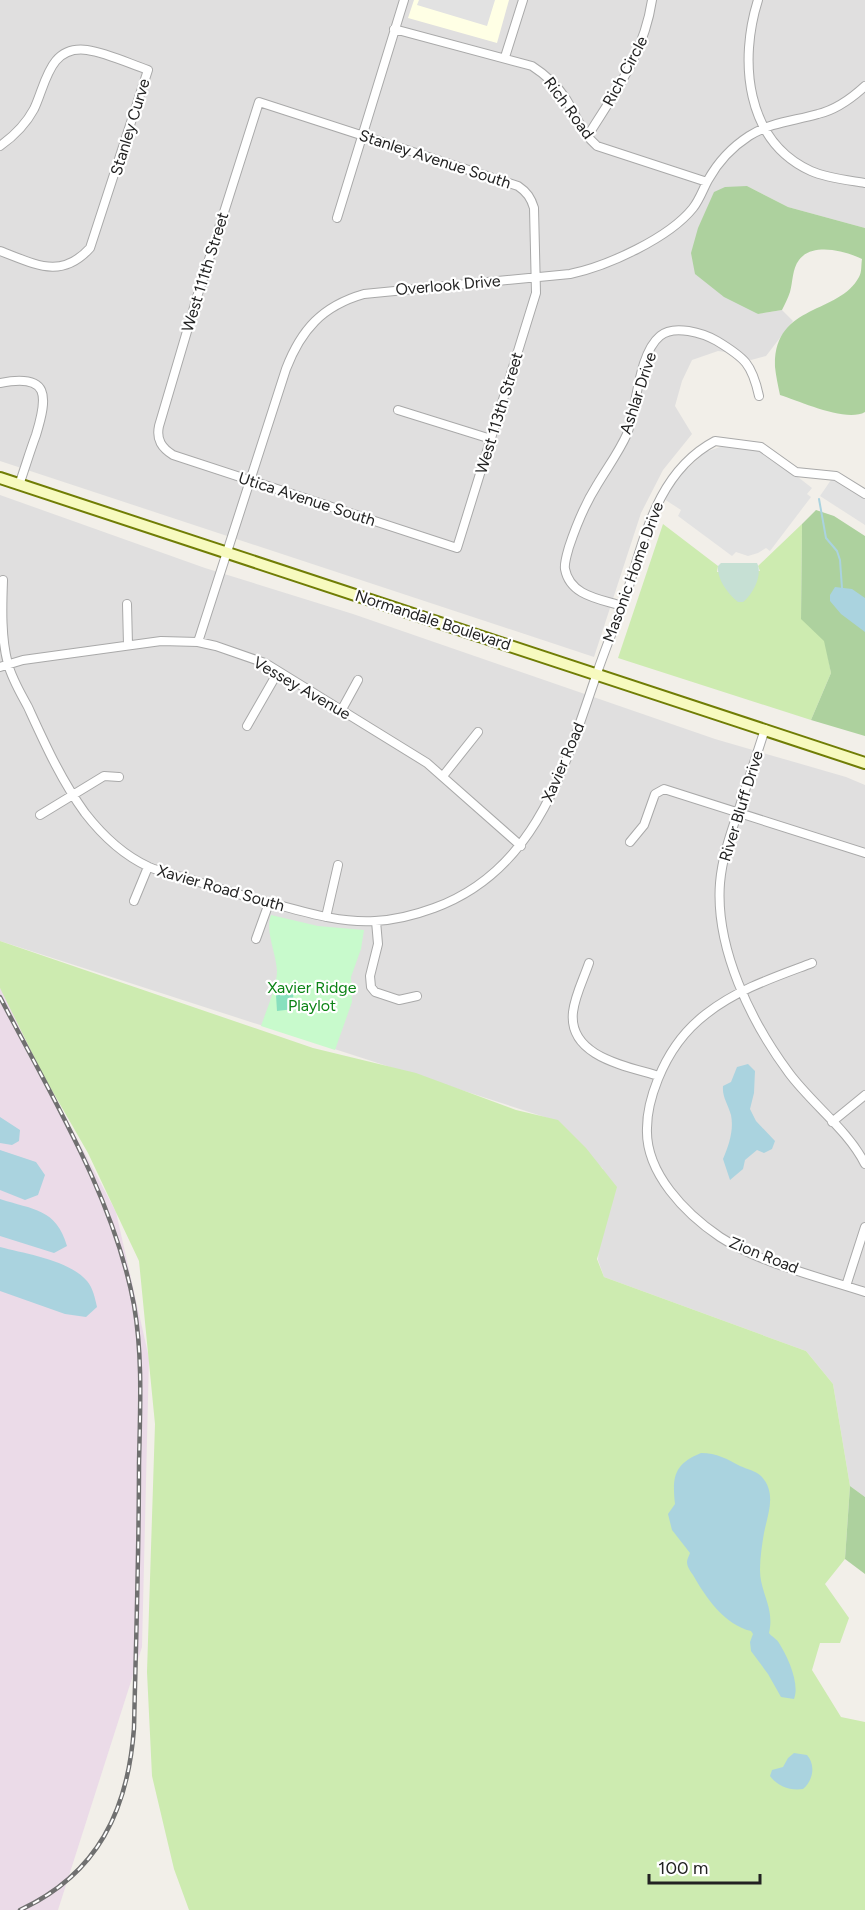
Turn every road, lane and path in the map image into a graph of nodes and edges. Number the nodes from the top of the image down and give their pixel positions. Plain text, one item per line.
1 (404, 0) edge
2 (523, 0) edge
3 (652, 0) edge
4 (758, 0) edge
5 (394, 29) junction
6 (505, 57) junction
7 (865, 86) edge
8 (259, 102) joint
9 (764, 128) junction
10 (362, 135) junction
11 (587, 137) junction
12 (0, 146) edge
13 (707, 182) junction
14 (865, 183) edge
15 (337, 218) dead end
16 (0, 252) edge
17 (537, 278) junction
18 (0, 383) edge
19 (759, 396) dead end
20 (398, 410) dead end
21 (490, 439) junction
22 (160, 443) joint
23 (0, 478) edge
24 (250, 481) junction
25 (19, 485) junction
26 (865, 494) edge
27 (457, 548) joint
28 (227, 552) junction
29 (3, 580) dead end
30 (127, 604) dead end
31 (622, 606) junction
32 (198, 642) junction
33 (128, 645) junction
34 (4, 666) edge
35 (278, 672) junction
36 (596, 674) junction
37 (358, 680) dead end
38 (341, 711) junction
39 (247, 726) dead end
40 (765, 729) junction
41 (477, 732) dead end
42 (865, 763) edge
43 (443, 776) junction
44 (119, 777) dead end
45 (72, 794) junction
46 (738, 812) junction
47 (40, 815) dead end
48 (630, 842) dead end
49 (521, 846) junction
50 (865, 853) edge
51 (338, 865) dead end
52 (148, 867) junction
53 (134, 901) dead end
54 (269, 903) junction
55 (326, 917) junction
56 (376, 921) junction
57 (256, 939) dead end
58 (589, 963) dead end
59 (812, 963) dead end
60 (742, 990) junction
61 (417, 996) dead end
62 (659, 1076) junction
63 (865, 1095) edge
64 (832, 1122) junction
65 (865, 1164) edge
66 (865, 1227) edge
67 (846, 1286) junction
68 (865, 1292) edge

1 - 5 street
2 - 6 street
3 - 11 street, Rich Circle
4 - 9 street
5 - 6 street, Rich Road
5 - 10 street
6 - 11 street, Rich Road
7 - 9 street, Overlook Drive
8 - 10 street, Stanley Avenue South
8 - 22 street, West 111th Street
9 - 13 street, Overlook Drive
9 - 14 street
10 - 15 street
10 - 17 street, Stanley Avenue South
11 - 13 street, Rich Road
12 - 16 street, Stanley Curve
13 - 17 street, Overlook Drive
17 - 21 street, West 113th Street
17 - 24 street, Overlook Drive
18 - 25 street
19 - 31 street, Ashlar Drive
20 - 21 street
21 - 27 street, West 113th Street
22 - 24 street, Utica Avenue South
23 - 25 street, Normandale Boulevard
24 - 27 street, Utica Avenue South
24 - 28 street, Overlook Drive
25 - 28 street, Normandale Boulevard
26 - 31 street, Masonic Home Drive
28 - 32 street, Overlook Drive
28 - 36 street, Normandale Boulevard
29 - 34 street, Xavier Road South
30 - 33 street
31 - 36 street, Masonic Home Drive
32 - 33 street, Vessey Avenue
32 - 35 street, Vessey Avenue
33 - 34 street, Vessey Avenue
34 - 45 street, Xavier Road South
35 - 38 street, Vessey Avenue
35 - 39 street
36 - 40 street, Normandale Boulevard
36 - 49 street, Xavier Road
37 - 38 street
38 - 43 street, Vessey Avenue
40 - 42 street, Normandale Boulevard
40 - 46 street, River Bluff Drive
41 - 43 street
43 - 49 street, Vessey Avenue
44 - 45 street
45 - 47 street
45 - 52 street, Xavier Road South
46 - 48 street
46 - 50 street
46 - 60 street, River Bluff Drive
49 - 56 street, Xavier Road South
51 - 55 street
52 - 53 street
52 - 54 street, Xavier Road South
54 - 55 street, Xavier Road South
54 - 57 street
55 - 56 street, Xavier Road South
56 - 61 street
58 - 62 street
59 - 60 street, Zion Road
60 - 62 street, Zion Road
60 - 64 street, River Bluff Drive
62 - 67 street, Zion Road
63 - 64 street
64 - 65 street, River Bluff Drive
66 - 67 street
67 - 68 street, Zion Road

